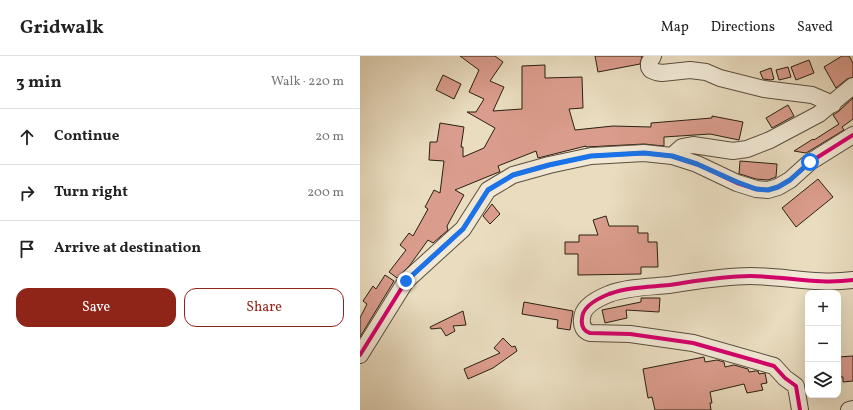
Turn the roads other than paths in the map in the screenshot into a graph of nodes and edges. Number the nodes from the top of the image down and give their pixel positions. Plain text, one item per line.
1 (653, 56) edge
2 (853, 86) edge
3 (833, 104) junction
4 (853, 134) edge
5 (672, 156) junction
6 (853, 280) edge
7 (360, 355) edge
8 (853, 409) edge
9 (800, 410) edge
10 (849, 410) edge

1 - 3 street
2 - 3 street
3 - 5 street
4 - 5 street
5 - 7 street
6 - 9 street
8 - 10 street

